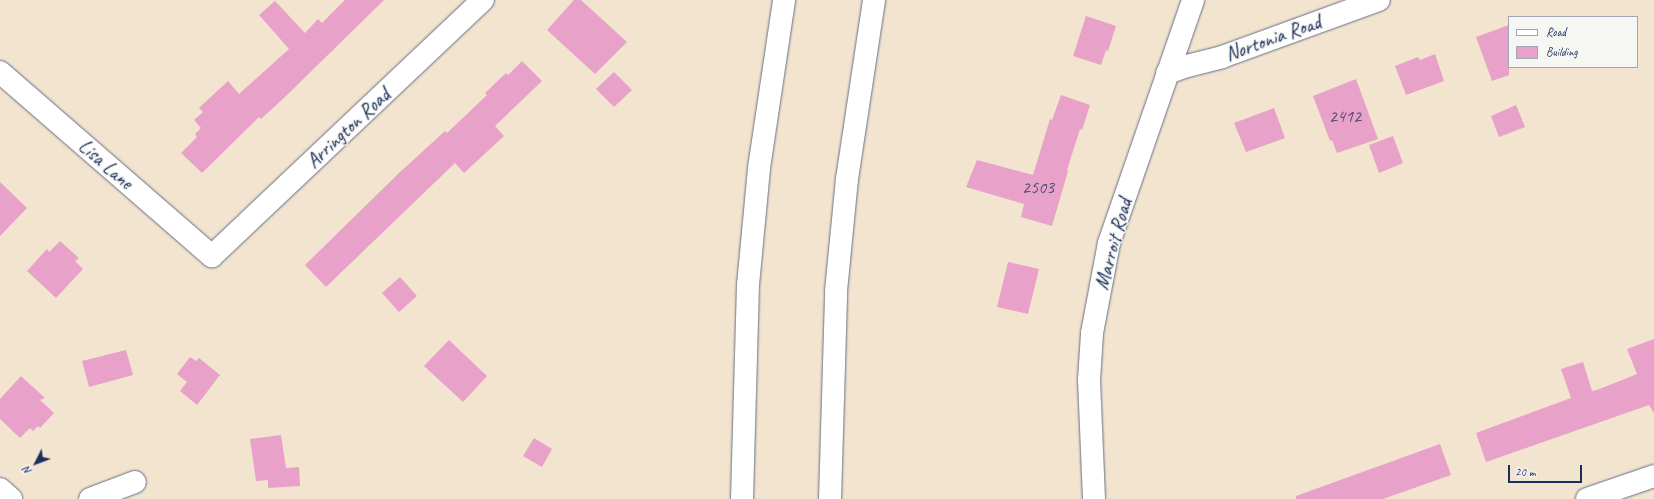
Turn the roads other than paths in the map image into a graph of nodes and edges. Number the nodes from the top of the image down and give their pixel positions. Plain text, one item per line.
1 (484, 0) edge
2 (784, 0) edge
3 (874, 0) edge
4 (1193, 0) edge
5 (1379, 0) edge
6 (0, 72) edge
7 (1167, 73) junction
8 (212, 256) joint
9 (1654, 476) edge
10 (135, 482) dead end
11 (0, 489) edge
12 (11, 499) edge
13 (90, 499) edge
14 (742, 499) edge
15 (830, 499) edge
16 (1094, 499) edge
17 (1587, 499) edge

1 - 8 main road, Arrington Road
2 - 14 main road
3 - 15 main road
4 - 7 main road, Marroit Road
5 - 7 main road, Nortonia Road
6 - 8 main road, Lisa Lane
7 - 16 main road, Marroit Road
9 - 17 main road
10 - 13 main road
11 - 12 main road

